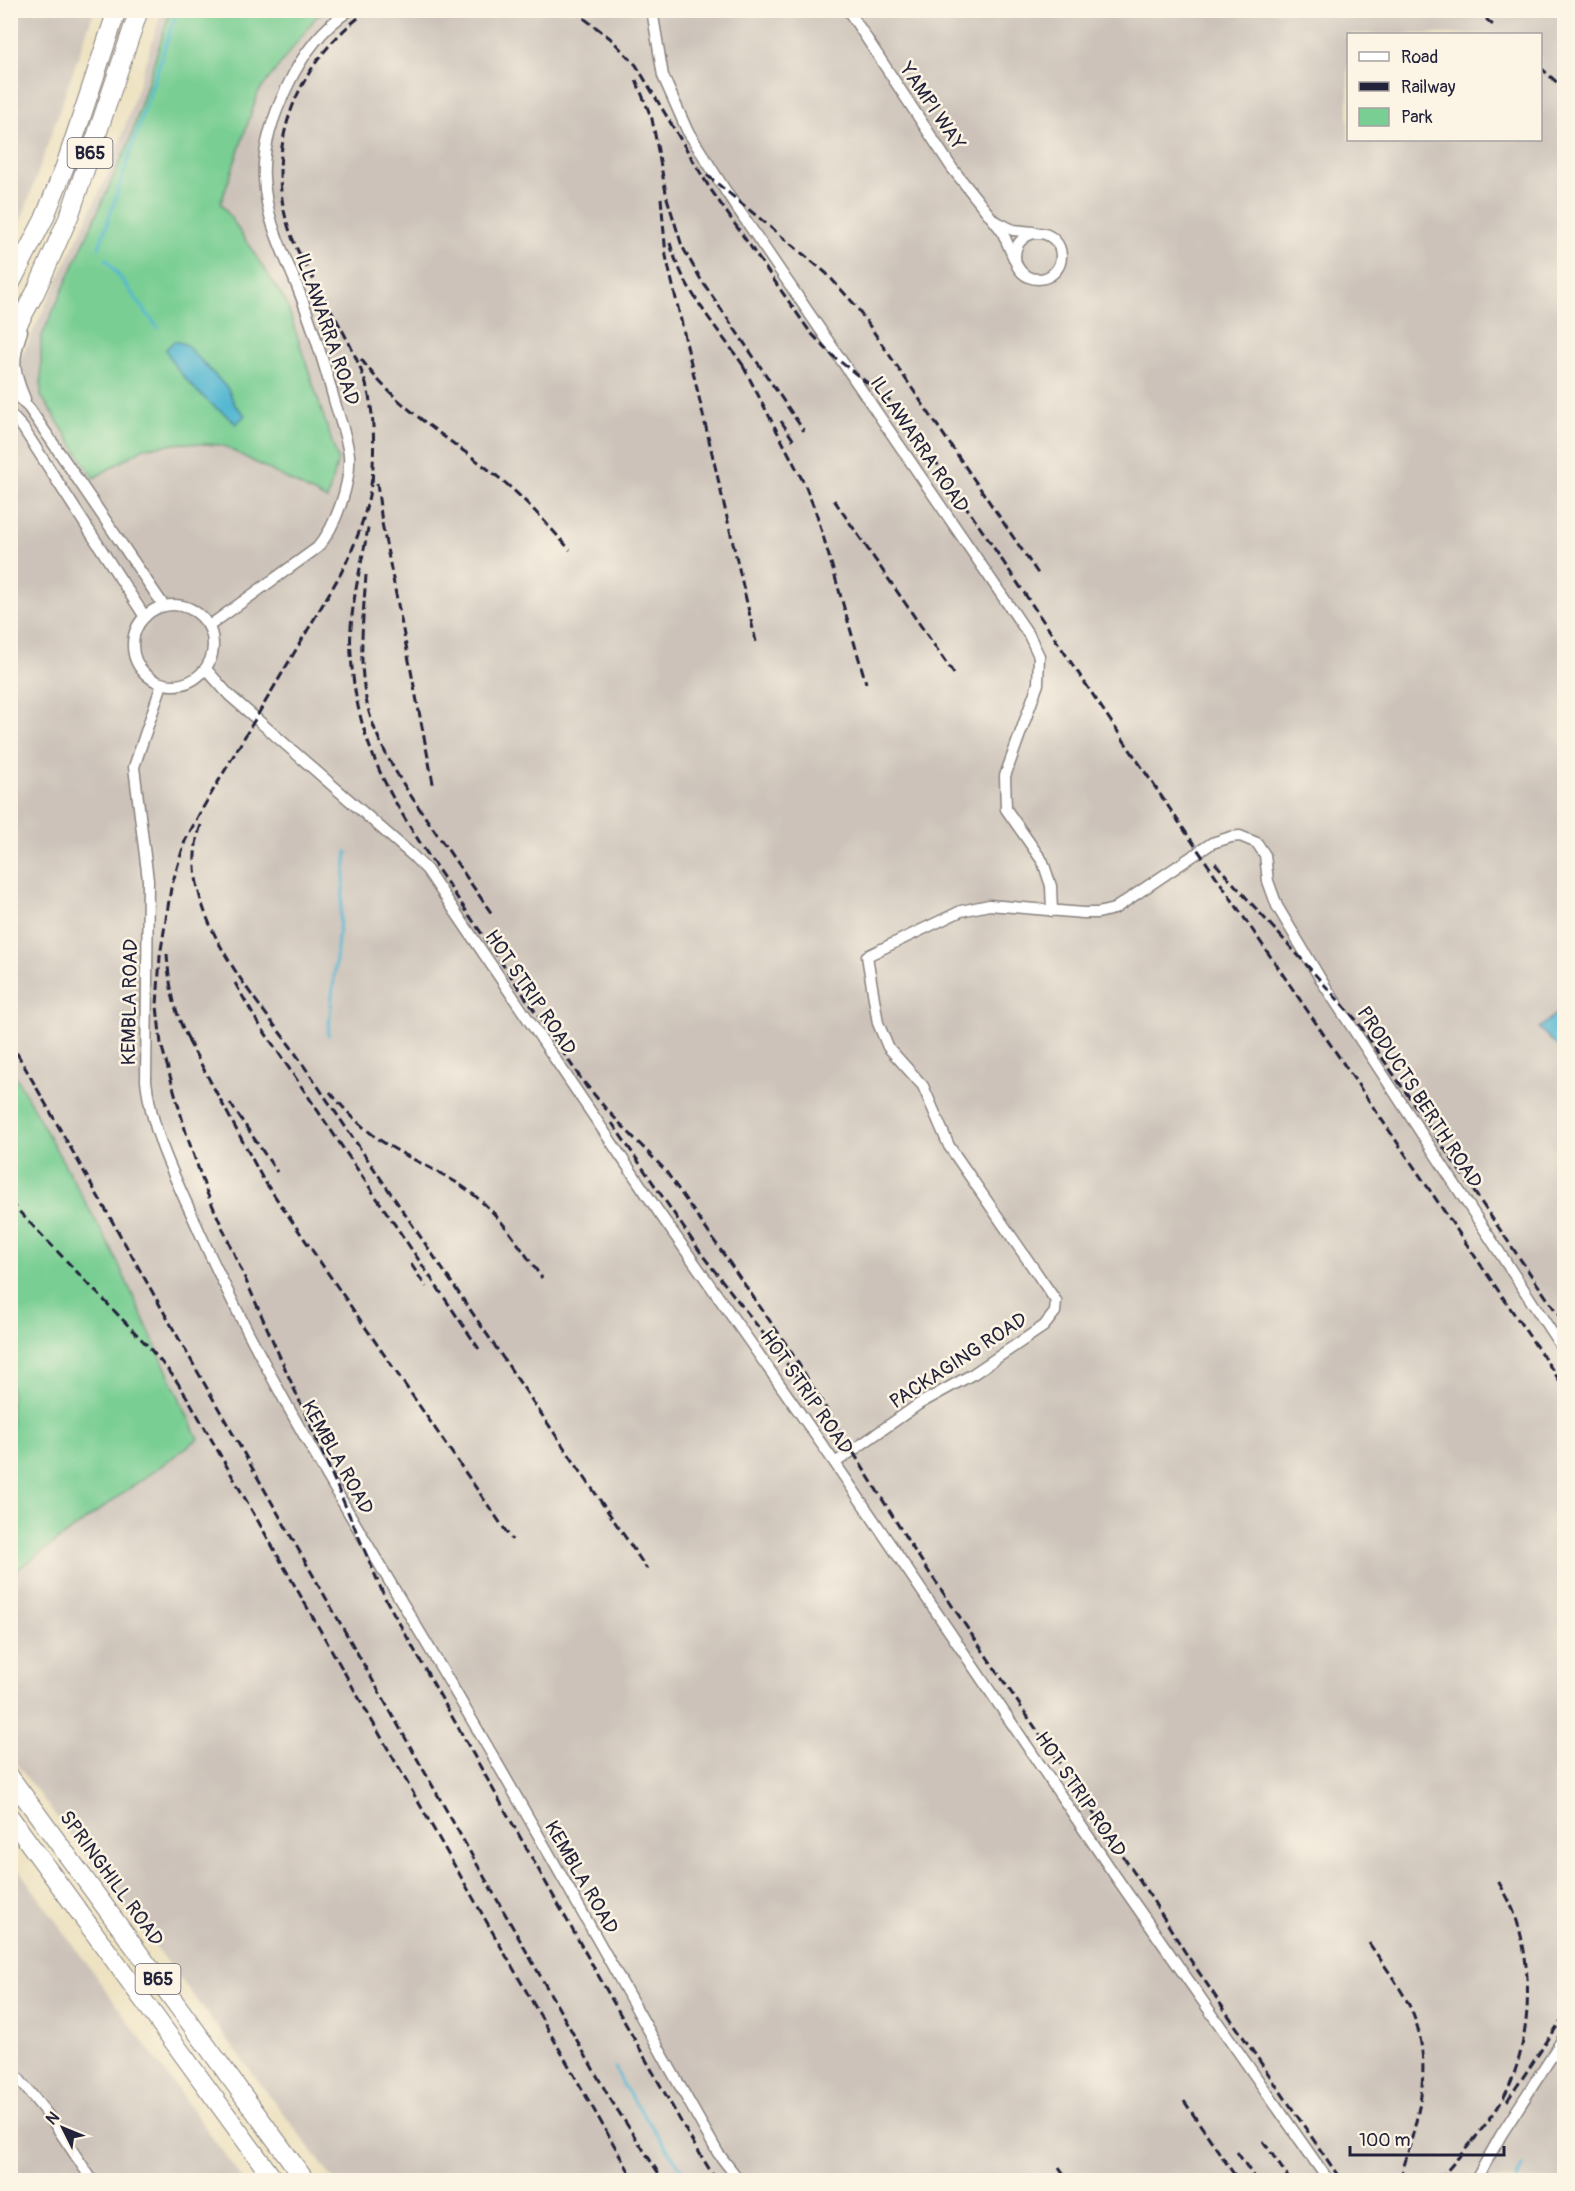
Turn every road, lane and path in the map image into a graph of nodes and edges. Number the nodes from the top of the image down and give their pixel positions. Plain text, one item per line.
1 (117, 10) edge
2 (139, 10) edge
3 (350, 10) edge
4 (652, 10) edge
5 (848, 10) edge
6 (992, 218) junction
7 (1039, 233) junction
8 (1015, 261) junction
9 (19, 285) edge
10 (10, 339) edge
11 (10, 389) edge
12 (29, 408) junction
13 (10, 414) edge
14 (92, 502) junction
15 (79, 515) junction
16 (164, 606) junction
17 (145, 617) junction
18 (209, 626) junction
19 (206, 669) junction
20 (162, 684) junction
21 (1052, 911) junction
22 (1564, 1351) edge
23 (835, 1463) junction
24 (10, 1776) edge
25 (10, 1817) edge
26 (1564, 2037) edge
27 (10, 2067) edge
28 (92, 2181) edge
29 (274, 2181) edge
30 (305, 2181) edge
31 (739, 2181) edge
32 (1328, 2181) edge
33 (1476, 2181) edge

1 - 9 main road, B65
2 - 9 main road, B65
3 - 18 street, ILLAWARRA ROAD
4 - 21 street, ILLAWARRA ROAD
5 - 6 street, YAMPI WAY
6 - 7 street, YAMPI WAY
6 - 8 street, YAMPI WAY
7 - 8 street
7 - 8 street, YAMPI WAY
9 - 10 main road, B65
9 - 12 street
11 - 12 street
12 - 14 street
13 - 15 street
14 - 15 street
14 - 16 street
15 - 17 street
16 - 17 street
16 - 18 street
17 - 20 street
18 - 19 street
19 - 20 street
19 - 23 street, HOT STRIP ROAD
20 - 31 street, KEMBLA ROAD
21 - 22 street, PRODUCTS BERTH ROAD
21 - 23 street, PACKAGING ROAD
23 - 32 street, HOT STRIP ROAD
24 - 30 main road, SPRINGHILL ROAD / B65
25 - 29 main road, B65
26 - 33 street
27 - 28 street

